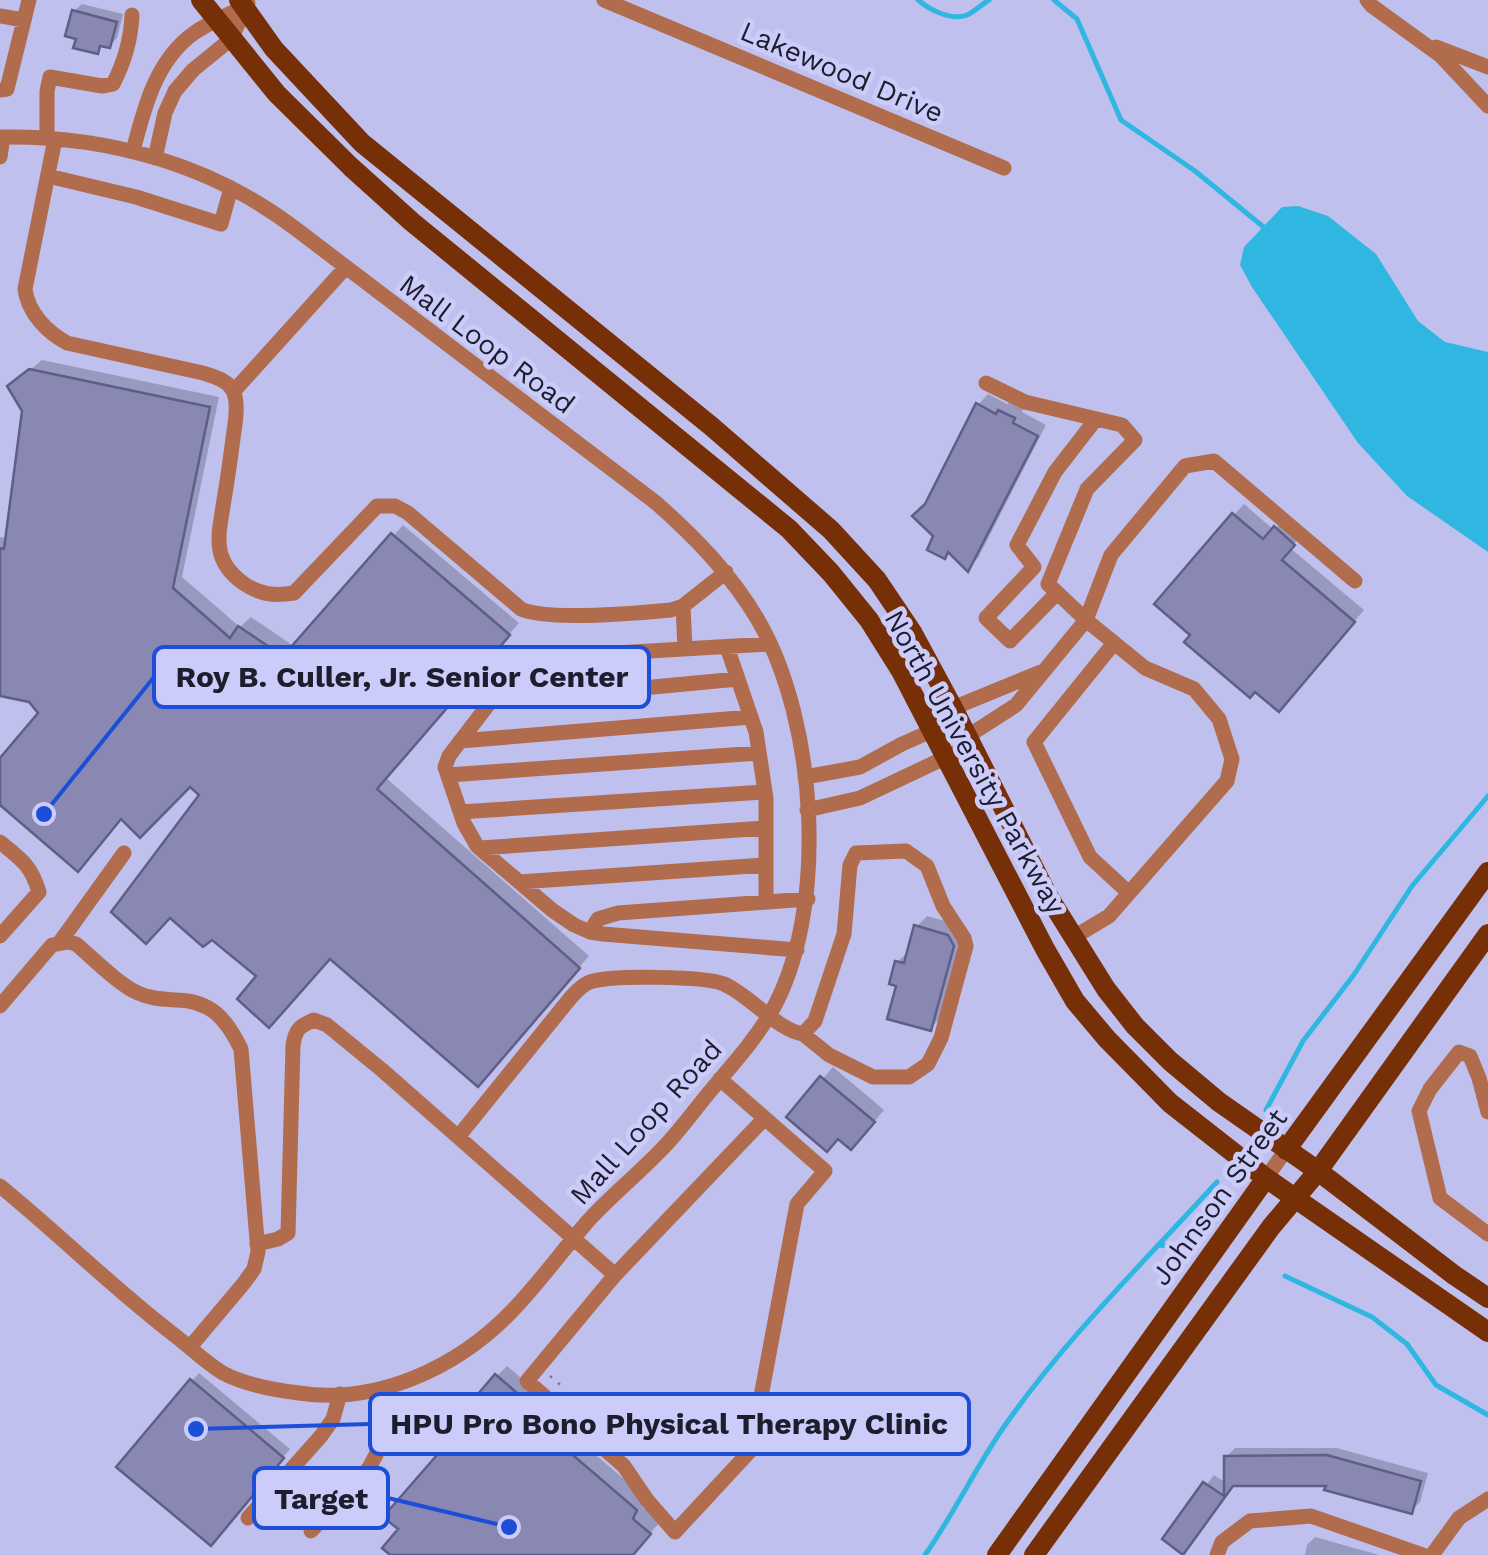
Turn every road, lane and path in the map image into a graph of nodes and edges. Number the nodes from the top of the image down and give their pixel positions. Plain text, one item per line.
1 (29, 0) edge
2 (202, 0) edge
3 (604, 0) edge
4 (1368, 0) edge
5 (245, 2) edge
6 (132, 15) dead end
7 (0, 16) edge
8 (24, 20) junction
9 (216, 20) junction
10 (231, 39) junction
11 (1424, 43) junction
12 (1488, 66) edge
13 (0, 90) edge
14 (1488, 106) edge
15 (2, 137) edge
16 (51, 138) junction
17 (132, 151) junction
18 (0, 157) edge
19 (155, 158) junction
20 (1004, 168) dead end
21 (48, 176) junction
22 (231, 188) junction
23 (346, 267) junction
24 (986, 383) dead end
25 (234, 391) junction
26 (1096, 420) junction
27 (1034, 567) junction
28 (726, 572) junction
29 (1355, 581) dead end
30 (1053, 588) junction
31 (683, 606) junction
32 (1086, 620) junction
33 (1114, 642) junction
34 (770, 644) junction
35 (727, 647) junction
36 (685, 649) junction
37 (1045, 671) junction
38 (738, 679) junction
39 (500, 690) junction
40 (751, 716) junction
41 (963, 727) junction
42 (932, 731) junction
43 (460, 741) junction
44 (760, 753) junction
45 (945, 757) junction
46 (448, 775) junction
47 (805, 777) junction
48 (765, 792) junction
49 (806, 810) junction
50 (460, 812) junction
51 (766, 828) junction
52 (0, 842) edge
53 (480, 848) junction
54 (124, 853) dead end
55 (766, 865) junction
56 (1488, 872) edge
57 (520, 882) junction
58 (1130, 892) junction
59 (808, 899) junction
60 (766, 902) junction
61 (590, 932) junction
62 (1488, 934) edge
63 (0, 936) edge
64 (1074, 938) junction
65 (60, 942) junction
66 (797, 950) junction
67 (0, 1006) edge
68 (770, 1014) junction
69 (804, 1034) junction
70 (720, 1079) junction
71 (1488, 1112) edge
72 (764, 1119) junction
73 (458, 1137) junction
74 (1286, 1150) junction
75 (1318, 1171) junction
76 (1266, 1178) junction
77 (0, 1186) edge
78 (1296, 1198) junction
79 (1488, 1234) edge
80 (574, 1239) junction
81 (257, 1244) junction
82 (616, 1274) junction
83 (1488, 1298) edge
84 (1488, 1332) edge
85 (190, 1347) junction
86 (393, 1386) junction
87 (340, 1394) junction
88 (1488, 1499) edge
89 (248, 1518) dead end
90 (311, 1531) dead end
91 (997, 1555) edge
92 (1034, 1555) edge
93 (1216, 1555) edge
94 (1423, 1555) edge
95 (1432, 1555) edge

1 - 8 street
2 - 9 main road, North University Parkway
3 - 20 street, Lakewood Drive
4 - 11 street
5 - 9 street
5 - 10 street
5 - 41 main road, North University Parkway
6 - 16 street
7 - 8 street
8 - 13 street
9 - 10 main road, North University Parkway
9 - 17 street
10 - 19 street
10 - 42 main road, North University Parkway
11 - 12 street
11 - 14 street
15 - 16 street, Mall Loop Road
15 - 18 street
16 - 17 street, Mall Loop Road
16 - 21 street
17 - 19 street, Mall Loop Road
19 - 22 street, Mall Loop Road
21 - 22 street
21 - 25 street
22 - 23 street, Mall Loop Road
23 - 25 street
23 - 28 street, Mall Loop Road
24 - 26 street
25 - 31 street
26 - 27 street
26 - 30 street
27 - 30 street
27 - 30 street
28 - 31 street
28 - 34 street, Mall Loop Road
29 - 32 street
30 - 32 street
31 - 36 street
32 - 33 street
32 - 37 street
33 - 58 street
33 - 58 street
34 - 35 street
34 - 47 street, Mall Loop Road
35 - 36 street
35 - 38 street
36 - 39 street
37 - 41 street
37 - 41 street
38 - 39 street
38 - 40 street
39 - 43 street
40 - 43 street
40 - 44 street
41 - 42 street
41 - 45 street
41 - 64 main road, North University Parkway
42 - 45 main road, North University Parkway
42 - 47 street
43 - 46 street
44 - 46 street
44 - 48 street
45 - 49 street
45 - 76 main road, North University Parkway
46 - 50 street
47 - 49 street, Mall Loop Road
48 - 50 street
48 - 51 street
49 - 59 street, Mall Loop Road
50 - 53 street
51 - 53 street
51 - 55 street
52 - 63 street
53 - 57 street
54 - 65 street
55 - 57 street
55 - 60 street
56 - 74 main road, Johnson Street
57 - 61 street
58 - 64 street
59 - 60 street
59 - 66 street, Mall Loop Road
60 - 61 street
61 - 66 street
62 - 75 main road
64 - 74 main road, North University Parkway
65 - 67 street
65 - 81 street
66 - 68 street, Mall Loop Road
68 - 69 street
68 - 70 street, Mall Loop Road
68 - 73 street
69 - 69 street
70 - 72 street
70 - 80 street, Mall Loop Road
71 - 79 street
72 - 82 street
72 - 82 street
73 - 80 street
73 - 81 street
74 - 75 main road, North University Parkway
74 - 76 street, Johnson Street
75 - 78 main road
75 - 83 main road, North University Parkway
76 - 78 main road, North University Parkway
76 - 91 main road, Johnson Street
77 - 85 street, Mall Loop Road
78 - 84 main road, North University Parkway
78 - 92 main road
80 - 82 street
80 - 86 street, Mall Loop Road
81 - 85 street
85 - 87 street, Mall Loop Road
86 - 87 street, Mall Loop Road
86 - 90 street
87 - 89 street
88 - 95 street
93 - 94 street

